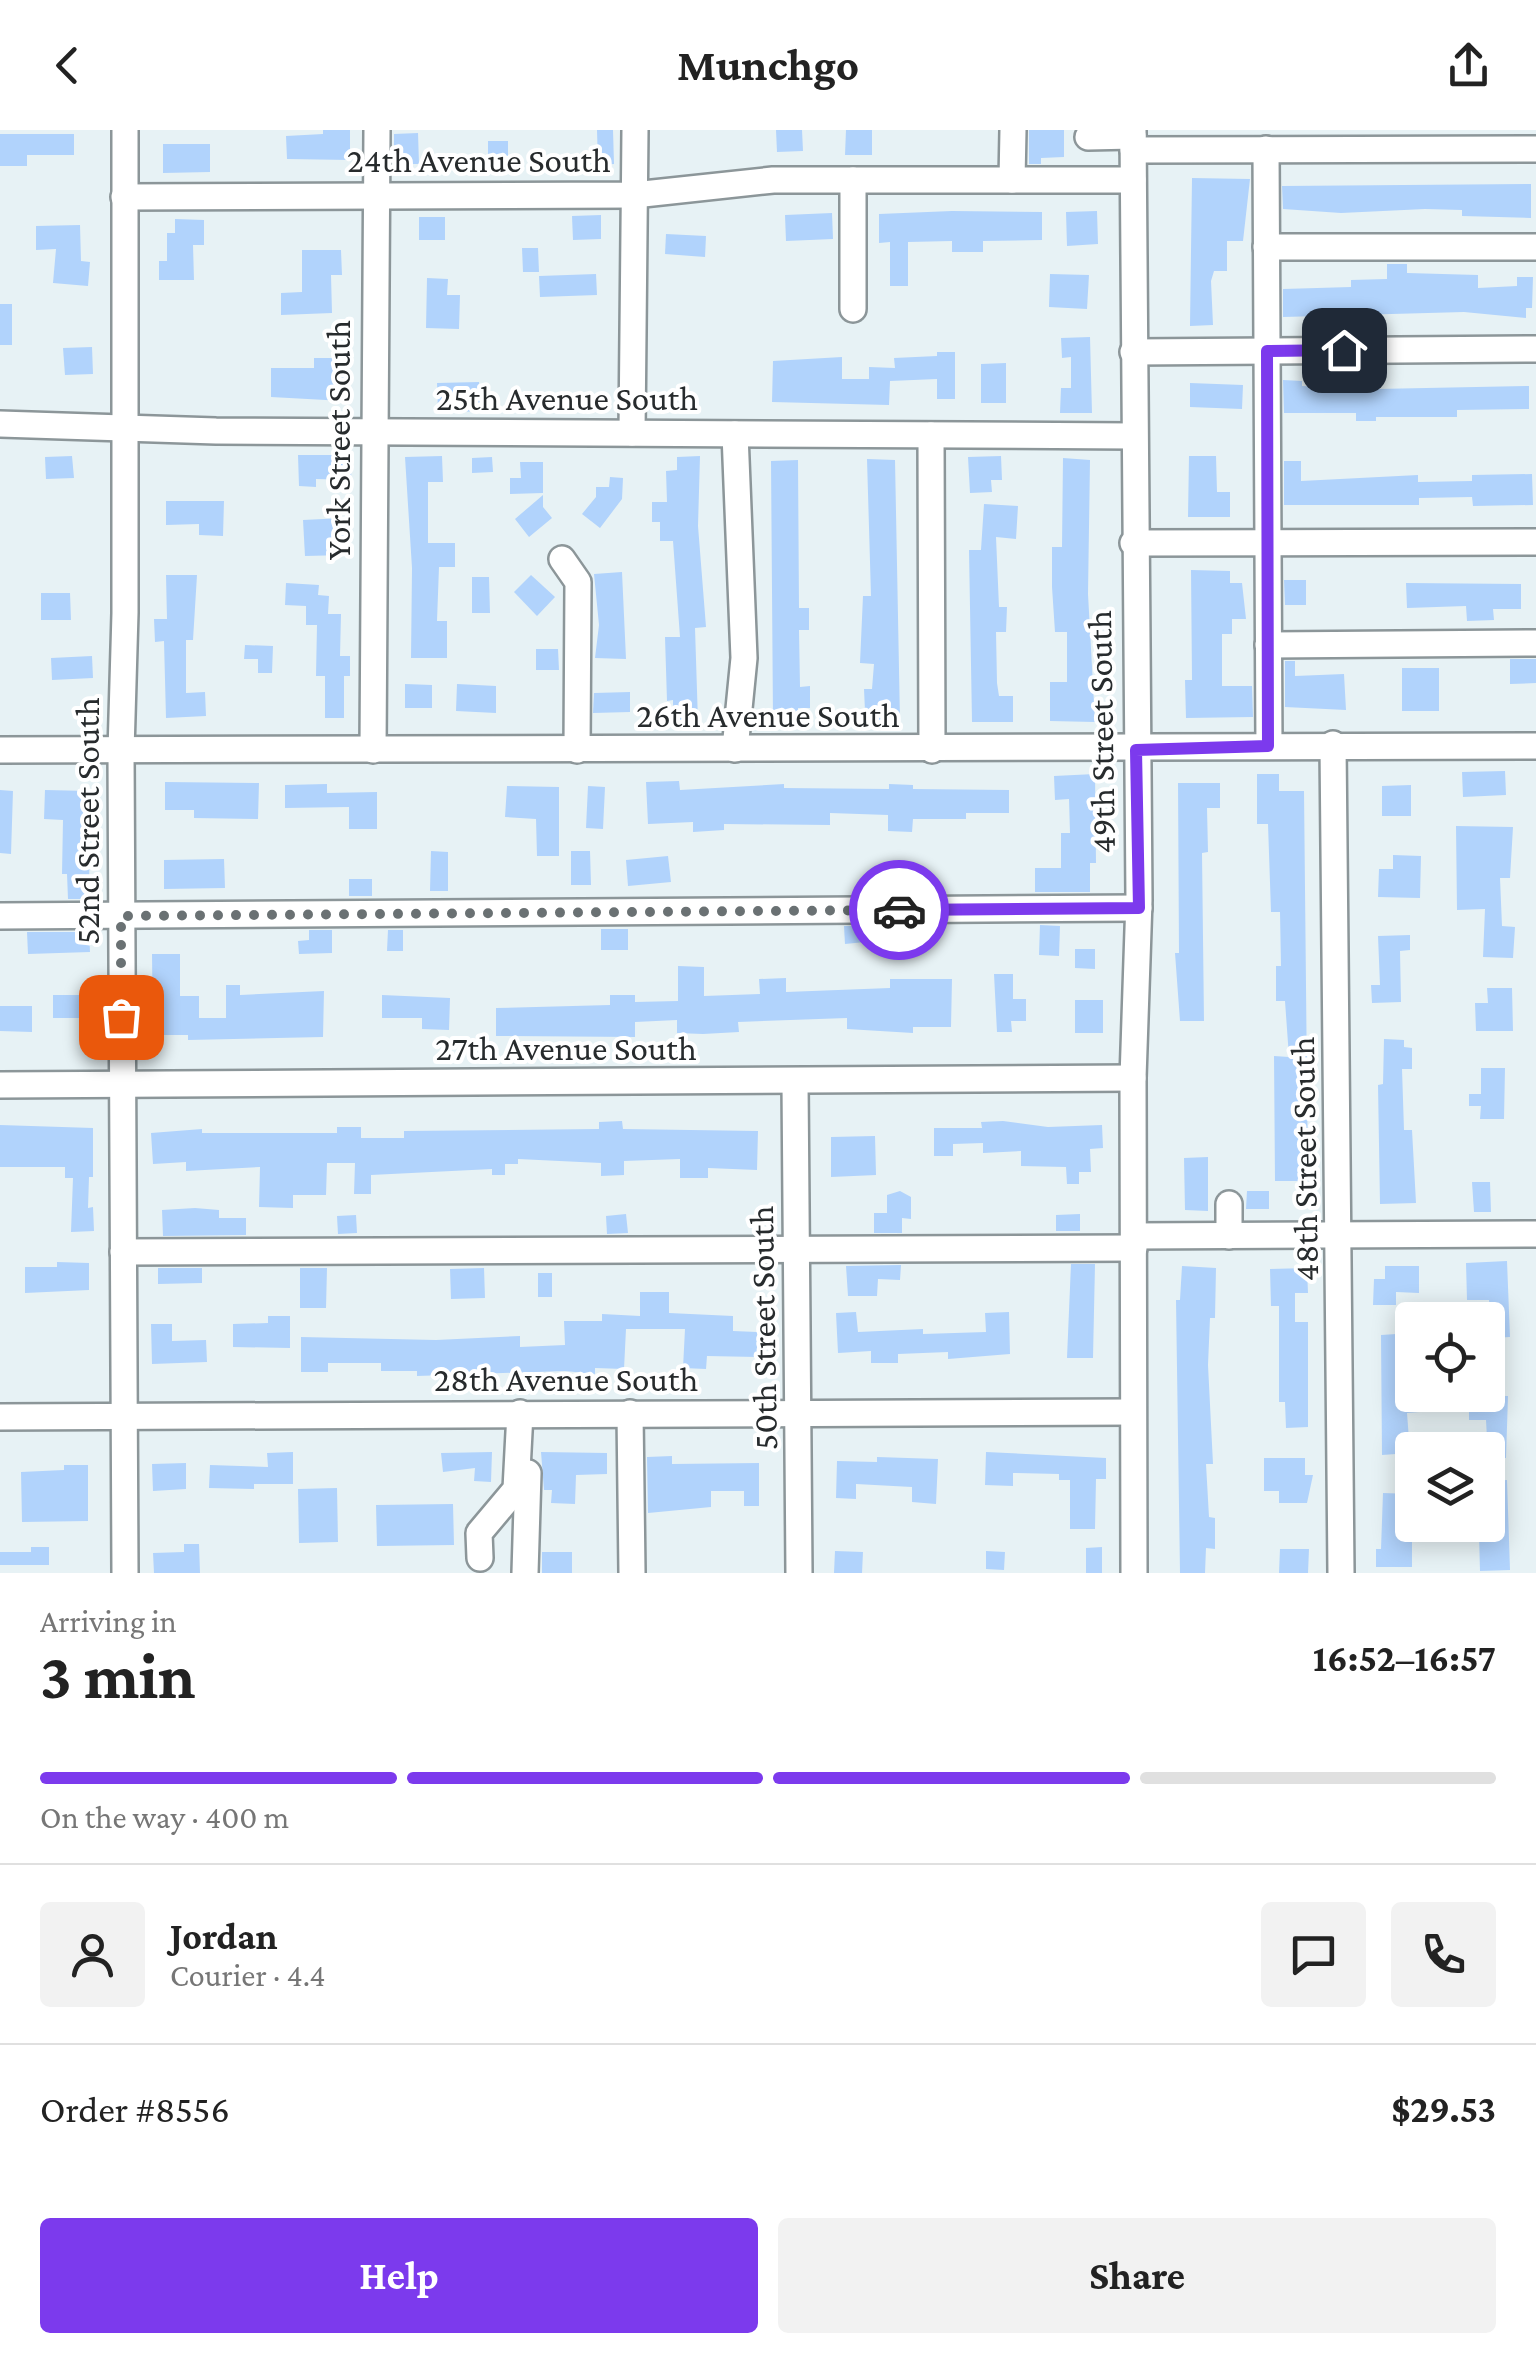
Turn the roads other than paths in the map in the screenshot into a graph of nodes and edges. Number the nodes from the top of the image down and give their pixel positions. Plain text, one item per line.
1 (125, 130) edge
2 (378, 130) edge
3 (635, 130) edge
4 (1013, 130) edge
5 (1133, 139) edge
6 (1088, 141) edge
7 (1536, 148) edge
8 (1266, 150) junction
9 (852, 180) junction
10 (1012, 180) junction
11 (1133, 180) junction
12 (376, 194) junction
13 (634, 195) junction
14 (124, 197) junction
15 (1266, 247) junction
16 (1536, 247) edge
17 (854, 309) dead end
18 (1536, 349) edge
19 (1267, 351) junction
20 (1133, 352) junction
21 (0, 424) edge
22 (122, 428) junction
23 (372, 432) junction
24 (632, 433) junction
25 (735, 434) junction
26 (931, 435) junction
27 (1133, 436) junction
28 (1536, 542) edge
29 (1133, 543) junction
30 (1266, 543) junction
31 (562, 559) dead end
32 (1536, 643) edge
33 (1268, 645) junction
34 (1333, 744) junction
35 (1268, 746) junction
36 (1536, 746) edge
37 (0, 750) edge
38 (373, 750) junction
39 (577, 750) junction
40 (735, 750) junction
41 (932, 750) junction
42 (1136, 750) junction
43 (121, 751) junction
44 (1139, 908) junction
45 (0, 916) edge
46 (121, 916) junction
47 (1133, 1078) junction
48 (795, 1082) junction
49 (122, 1084) junction
50 (0, 1085) edge
51 (1229, 1204) dead end
52 (1536, 1234) edge
53 (1340, 1235) junction
54 (1229, 1236) junction
55 (1134, 1242) junction
56 (797, 1249) junction
57 (123, 1252) junction
58 (1132, 1412) junction
59 (524, 1413) junction
60 (630, 1413) junction
61 (800, 1414) junction
62 (0, 1416) edge
63 (125, 1416) junction
64 (480, 1558) dead end
65 (125, 1573) edge
66 (526, 1573) edge
67 (632, 1573) edge
68 (798, 1573) edge
69 (1134, 1573) edge
70 (1341, 1573) edge

1 - 14 street, 52nd Street South
2 - 12 street, York Street South
3 - 13 street
4 - 10 street
5 - 6 street
5 - 8 street
5 - 11 street, 49th Street South
7 - 8 street
8 - 15 street
9 - 10 street, 24th Avenue South
9 - 13 street, 24th Avenue South
9 - 17 street
10 - 11 street, 24th Avenue South
11 - 20 street, 49th Street South
12 - 13 street, 24th Avenue South
12 - 14 street, 24th Avenue South
12 - 23 street, York Street South
13 - 24 street
14 - 22 street, 52nd Street South
15 - 16 street
15 - 19 street
18 - 19 street
19 - 20 street
19 - 30 street
20 - 27 street, 49th Street South
21 - 22 street, 25th Avenue South
22 - 23 street, 25th Avenue South
22 - 43 street, 52nd Street South
23 - 24 street, 25th Avenue South
23 - 38 street, York Street South
24 - 25 street, 25th Avenue South
25 - 26 street, 25th Avenue South
25 - 40 street
26 - 27 street, 25th Avenue South
26 - 41 street
27 - 29 street, 49th Street South
28 - 30 street
29 - 30 street
29 - 42 street, 49th Street South
30 - 33 street
31 - 39 street
32 - 33 street
33 - 35 street
34 - 35 street, 26th Avenue South
34 - 36 street, 26th Avenue South
34 - 53 street, 48th Street South
35 - 42 street, 26th Avenue South
37 - 43 street, 26th Avenue South
38 - 39 street, 26th Avenue South
38 - 43 street, 26th Avenue South
39 - 40 street, 26th Avenue South
40 - 41 street, 26th Avenue South
41 - 42 street, 26th Avenue South
42 - 44 street, 49th Street South
43 - 46 street, 52nd Street South
44 - 46 street
44 - 47 street, 49th Street South
45 - 46 street
46 - 49 street, 52nd Street South
47 - 48 street, 27th Avenue South
47 - 55 street, 49th Street South
48 - 49 street, 27th Avenue South
48 - 56 street, 50th Street South
49 - 50 street, 27th Avenue South
49 - 57 street, 52nd Street South
51 - 54 street
52 - 53 street
53 - 54 street
53 - 70 street, 48th Street South
54 - 55 street
55 - 56 street
55 - 58 street, 49th Street South
56 - 57 street
56 - 61 street, 50th Street South
57 - 63 street, 52nd Street South
58 - 61 street, 28th Avenue South
58 - 69 street, 49th Street South
59 - 60 street, 28th Avenue South
59 - 63 street, 28th Avenue South
59 - 64 street
59 - 66 street
60 - 61 street, 28th Avenue South
60 - 67 street
61 - 68 street, 50th Street South
62 - 63 street, 28th Avenue South
63 - 65 street, 52nd Street South

